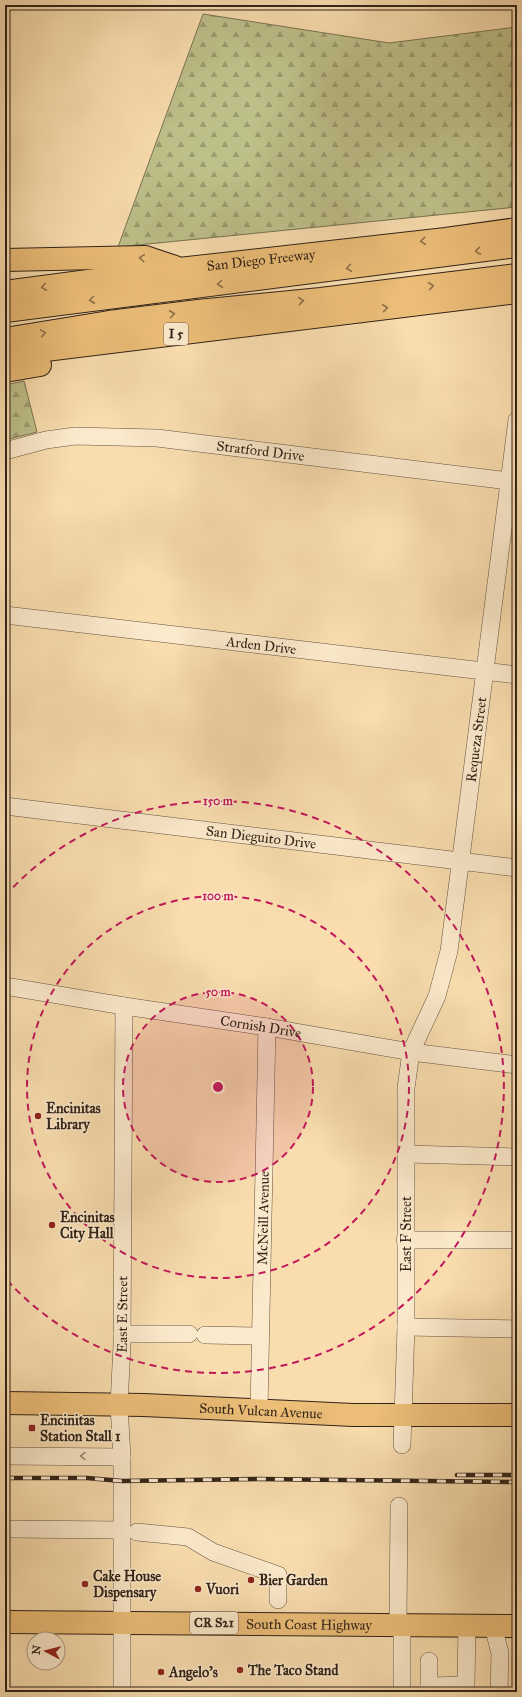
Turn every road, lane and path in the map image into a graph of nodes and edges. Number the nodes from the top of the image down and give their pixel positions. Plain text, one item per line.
1 (517, 229) edge
2 (517, 246) edge
3 (5, 260) edge
4 (179, 269) junction
5 (517, 275) edge
6 (5, 292) edge
7 (517, 292) edge
8 (5, 311) edge
9 (346, 312) junction
10 (5, 339) edge
11 (5, 355) edge
12 (5, 371) edge
13 (517, 420) edge
14 (5, 451) edge
15 (513, 481) edge
16 (5, 615) edge
17 (484, 670) junction
18 (517, 674) edge
19 (5, 806) edge
20 (460, 861) junction
21 (517, 868) edge
22 (5, 986) edge
23 (124, 1006) junction
24 (267, 1027) junction
25 (411, 1052) junction
26 (517, 1065) edge
27 (406, 1154) junction
28 (517, 1157) edge
29 (406, 1240) junction
30 (517, 1240) edge
31 (406, 1328) junction
32 (517, 1329) edge
33 (122, 1334) junction
34 (259, 1336) junction
35 (5, 1403) edge
36 (119, 1405) junction
37 (259, 1410) junction
38 (402, 1415) junction
39 (517, 1415) edge
40 (402, 1445) dead end
41 (5, 1456) edge
42 (122, 1457) junction
43 (399, 1506) dead end
44 (5, 1529) edge
45 (129, 1531) junction
46 (278, 1600) dead end
47 (5, 1622) edge
48 (122, 1622) junction
49 (400, 1624) junction
50 (467, 1625) junction
51 (493, 1626) junction
52 (517, 1626) edge
53 (429, 1661) dead end
54 (429, 1689) edge
55 (122, 1692) edge
56 (402, 1692) edge
57 (499, 1692) edge

1 -> 4 main road, San Diego Freeway
2 -> 8 main road
4 -> 3 main road
4 -> 6 main road, San Diego Freeway
10 -> 5 main road
9 -> 7 main road, I 5
9 - 11 main road, I 5
9 - 12 main road
13 - 15 street, Requeza Street
14 - 15 street, Stratford Drive
15 - 17 street, Requeza Street
16 - 17 street, Arden Drive
17 - 18 street, Arden Drive
17 - 20 street, Requeza Street
19 - 20 street, San Dieguito Drive
20 - 21 street, San Dieguito Drive
20 - 25 street, Requeza Street
22 - 23 street, Cornish Drive
23 - 24 street, Cornish Drive
23 - 33 street, East E Street
24 - 25 street, Cornish Drive
24 - 34 street, McNeill Avenue
25 - 26 street, Cornish Drive
25 - 27 street, East F Street
27 - 28 street
27 - 29 street, East F Street
29 - 30 street
29 - 31 street, East F Street
31 - 32 street
31 - 38 street, East F Street
33 - 34 street
33 - 36 street, East E Street
34 - 37 street, McNeill Avenue
35 - 36 main road, South Vulcan Avenue
36 - 37 main road, South Vulcan Avenue
36 - 42 street, East E Street
37 - 38 main road, South Vulcan Avenue
38 - 39 main road, South Vulcan Avenue
38 - 40 street, East F Street
42 -> 41 street
42 - 45 street, East E Street
43 - 49 street
44 - 45 street
45 - 46 street
45 - 48 street, East E Street
47 - 48 main road, South Coast Highway / CR S21
48 - 49 main road, South Coast Highway / CR S21
48 - 55 street, East E Street
49 - 50 main road, South Coast Highway / CR S21
49 - 56 street
50 - 51 main road, South Coast Highway / CR S21
50 - 54 street
51 - 52 main road, South Coast Highway / CR S21
51 - 57 street
53 - 54 street

